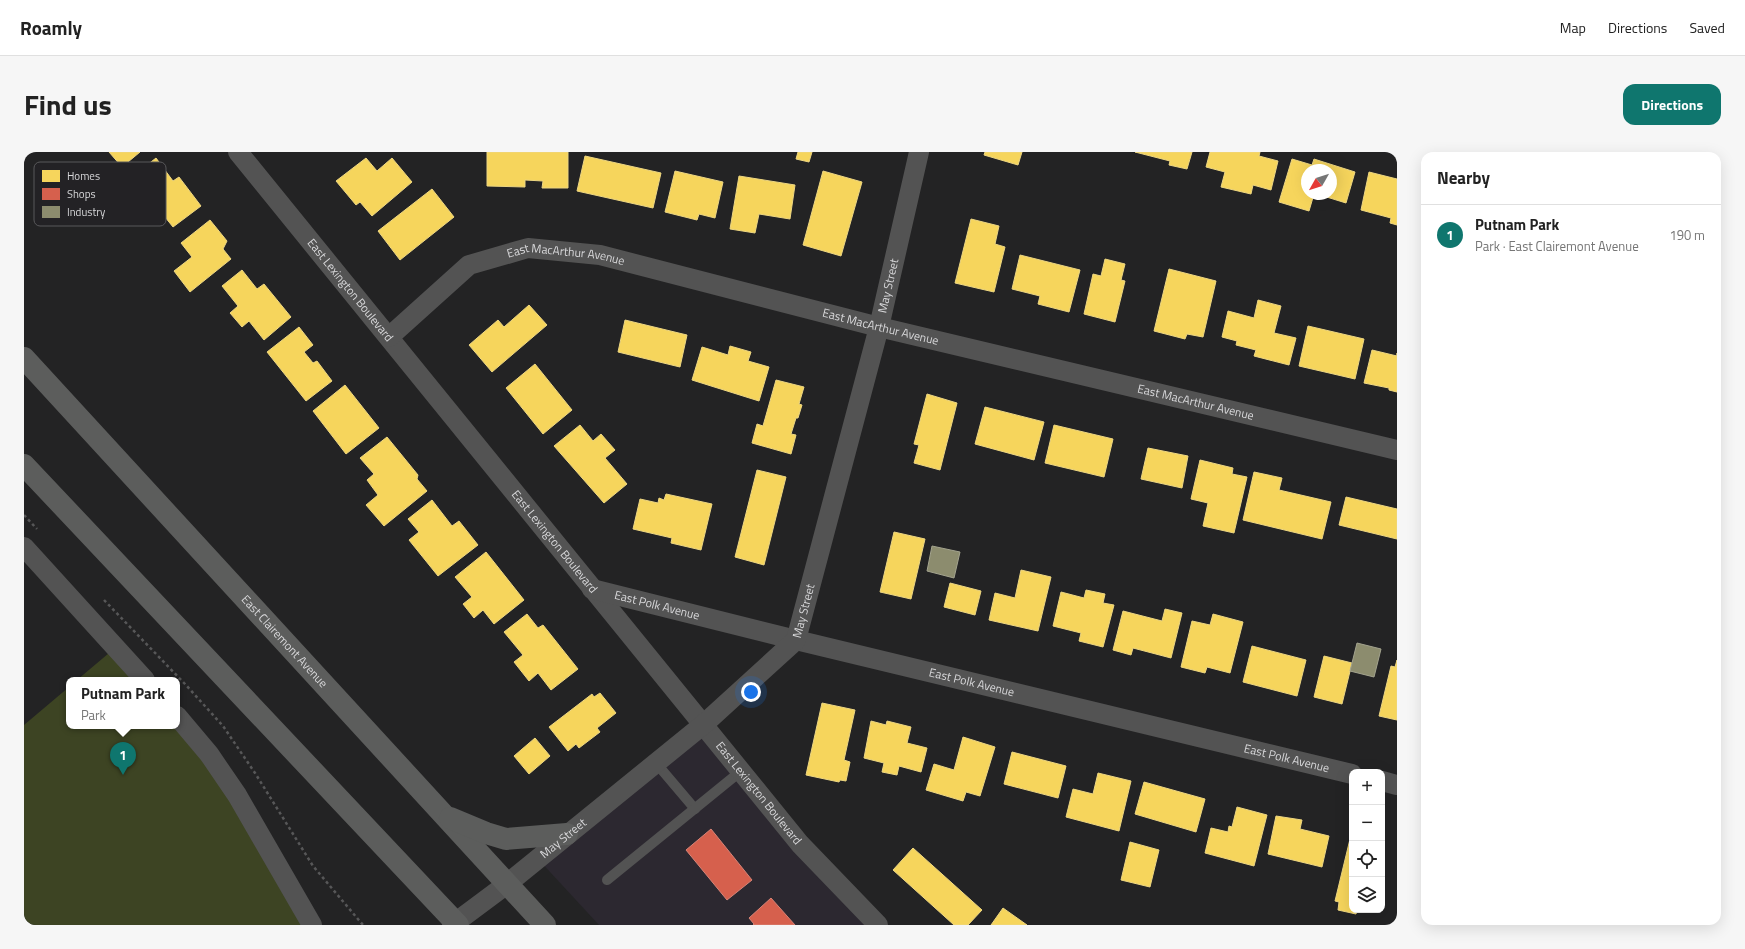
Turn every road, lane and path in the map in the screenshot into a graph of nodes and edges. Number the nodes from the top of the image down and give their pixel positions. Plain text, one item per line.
1 (238, 152) edge
2 (920, 152) edge
3 (879, 327) junction
4 (389, 337) junction
5 (24, 358) edge
6 (1397, 450) edge
7 (24, 465) edge
8 (24, 547) edge
9 (592, 590) junction
10 (796, 640) junction
11 (142, 677) edge
12 (180, 720) edge
13 (704, 724) junction
14 (656, 763) junction
15 (741, 771) junction
16 (1349, 773) edge
17 (1385, 782) edge
18 (1397, 785) edge
19 (694, 809) junction
20 (443, 814) junction
21 (567, 834) junction
22 (607, 880) dead end
23 (507, 884) junction
24 (455, 924) edge
25 (312, 925) edge
26 (545, 925) edge
27 (878, 925) edge

1 - 4 street, East Lexington Boulevard
2 - 3 street, May Street
3 - 4 street, East MacArthur Avenue
3 - 6 street, East MacArthur Avenue
3 - 10 street, May Street
4 - 9 street, East Lexington Boulevard
5 - 20 main road, East Clairemont Avenue
7 - 24 main road
8 - 11 street
9 - 10 street, East Polk Avenue
9 - 13 street, East Lexington Boulevard
10 - 13 street, May Street
10 - 16 street, East Polk Avenue
12 - 25 street
13 - 14 street, May Street
13 - 15 street, East Lexington Boulevard
14 - 19 lane
14 - 21 street, May Street
15 - 19 lane
15 - 27 street, East Lexington Boulevard
17 - 18 street
19 - 22 lane
20 - 21 main road
20 - 23 main road, East Clairemont Avenue
21 - 23 street, May Street
23 - 24 street, May Street
23 - 26 main road, East Clairemont Avenue

